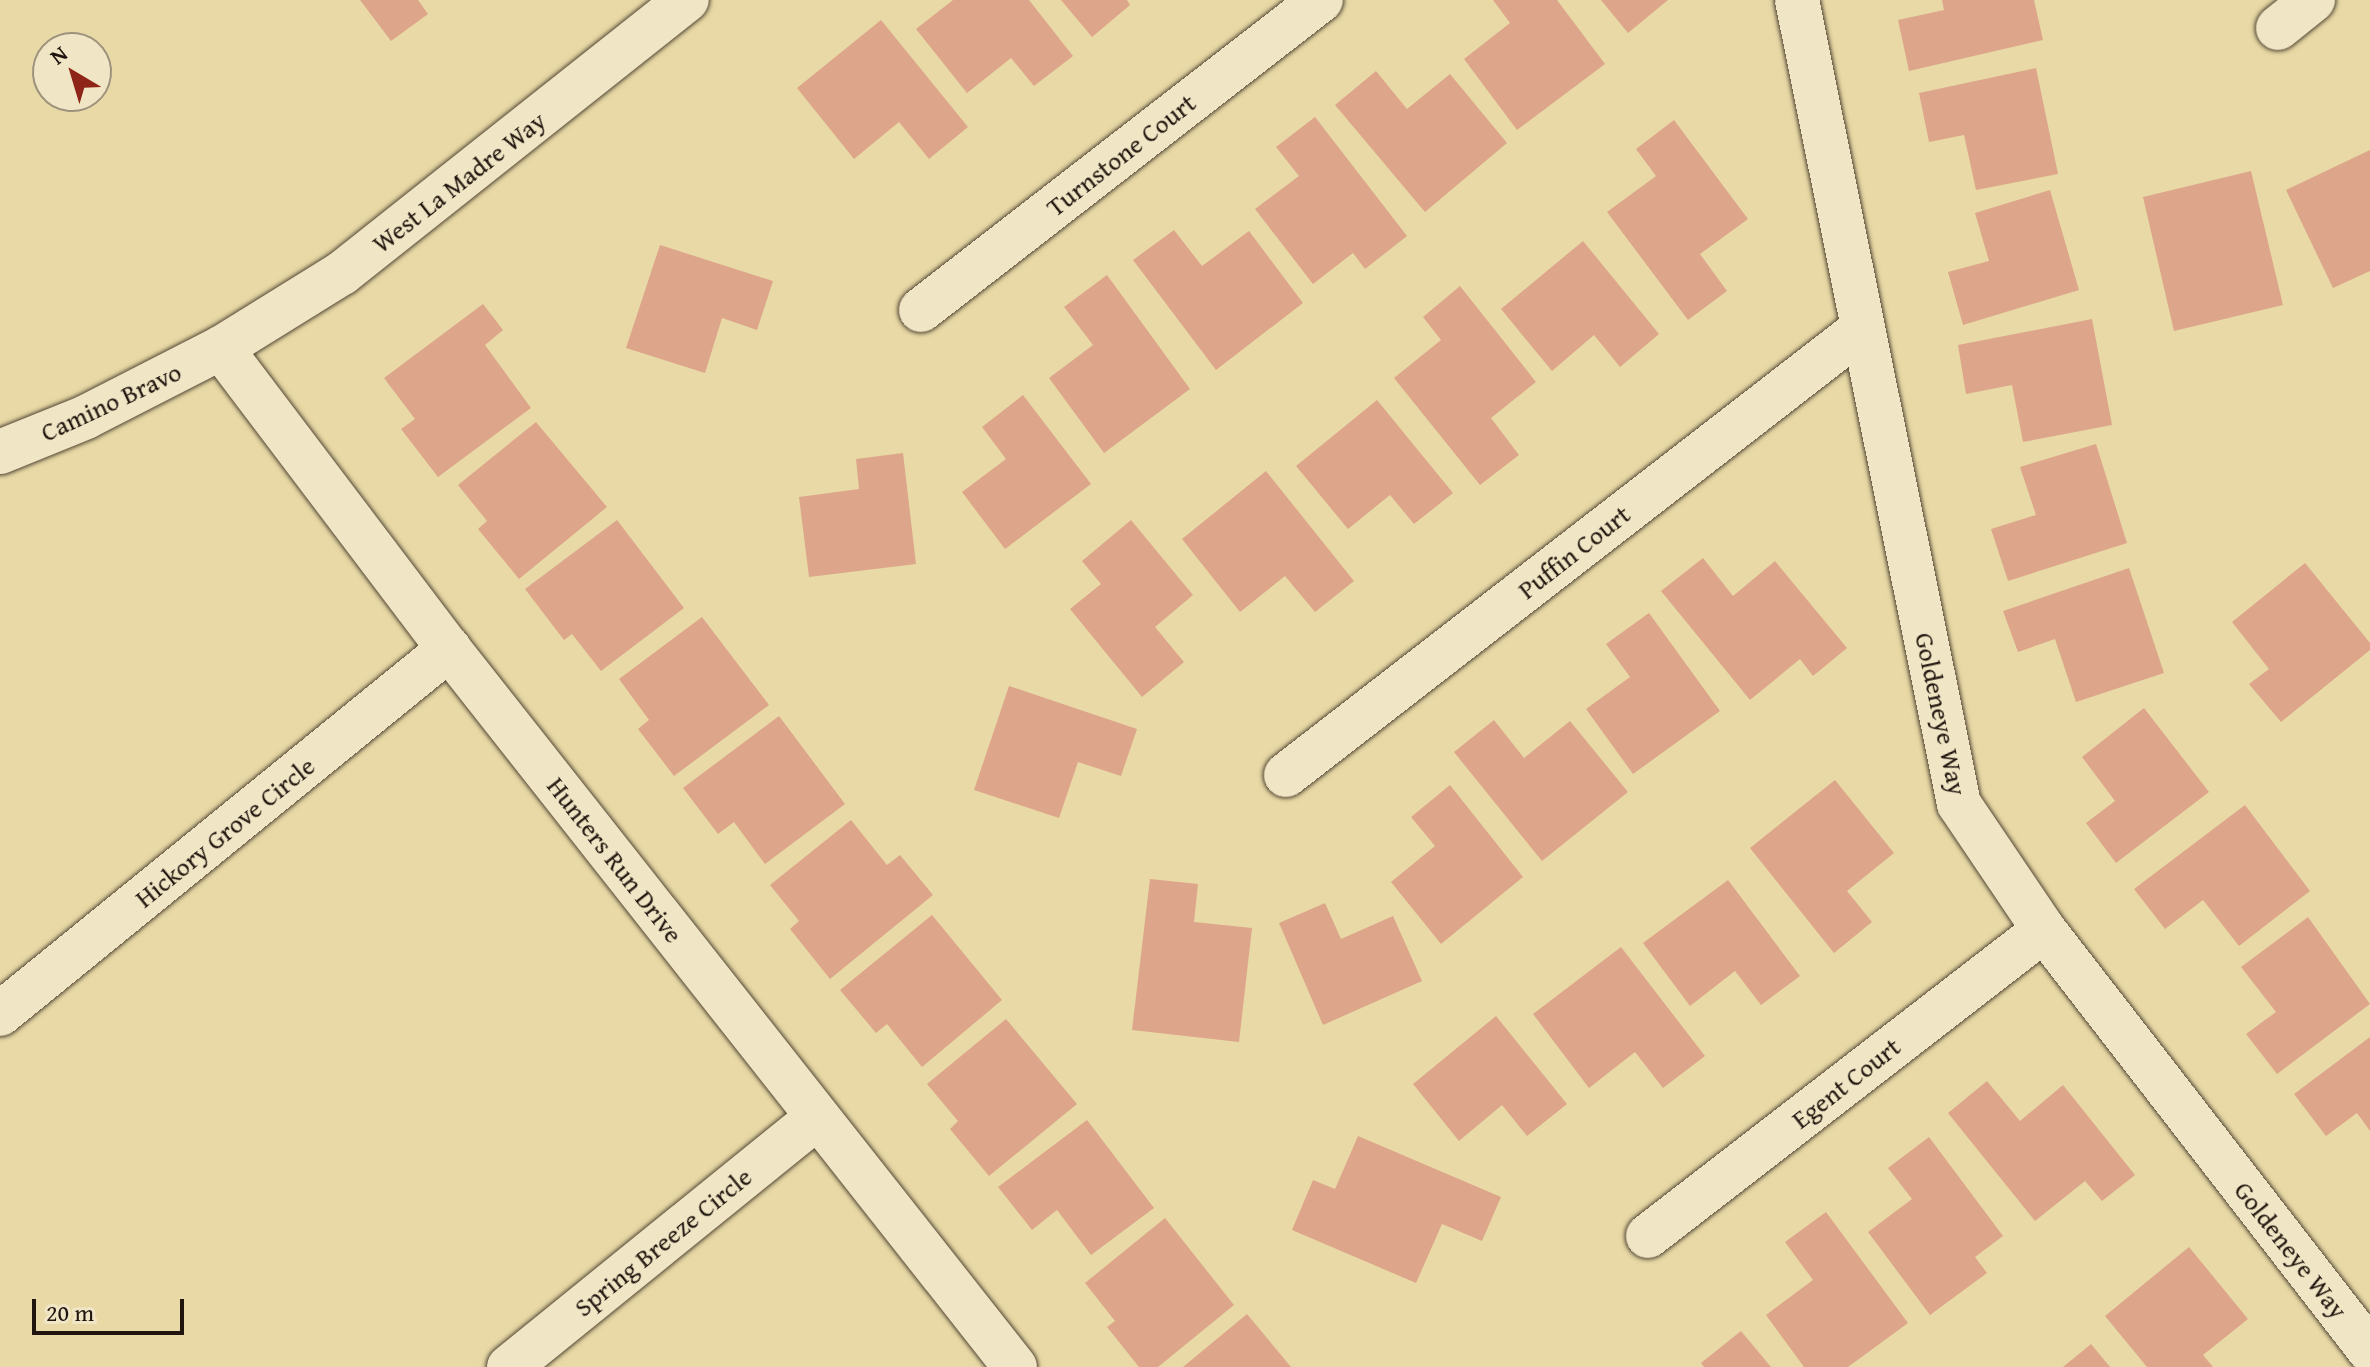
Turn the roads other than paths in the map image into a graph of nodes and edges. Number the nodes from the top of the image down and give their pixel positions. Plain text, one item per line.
1 (687, 0) edge
2 (1321, 0) edge
3 (1797, 0) edge
4 (2313, 0) edge
5 (2278, 28) dead end
6 (921, 310) dead end
7 (1862, 329) junction
8 (221, 348) junction
9 (0, 452) edge
10 (449, 649) junction
11 (1286, 775) dead end
12 (2044, 930) junction
13 (0, 1014) edge
14 (817, 1118) junction
15 (1648, 1236) dead end
16 (2370, 1351) edge
17 (509, 1367) edge
18 (1015, 1367) edge

1 - 8 street, West La Madre Way
2 - 6 street, Turnstone Court
3 - 7 street, Goldeneye Way
4 - 5 street
7 - 11 street, Puffin Court
7 - 12 street, Goldeneye Way
8 - 9 street, Camino Bravo
8 - 10 street, Hunters Run Drive
10 - 13 street, Hickory Grove Circle
10 - 14 street, Hunters Run Drive
12 - 15 street, Egent Court
12 - 16 street, Goldeneye Way
14 - 17 street, Spring Breeze Circle
14 - 18 street, Hunters Run Drive

